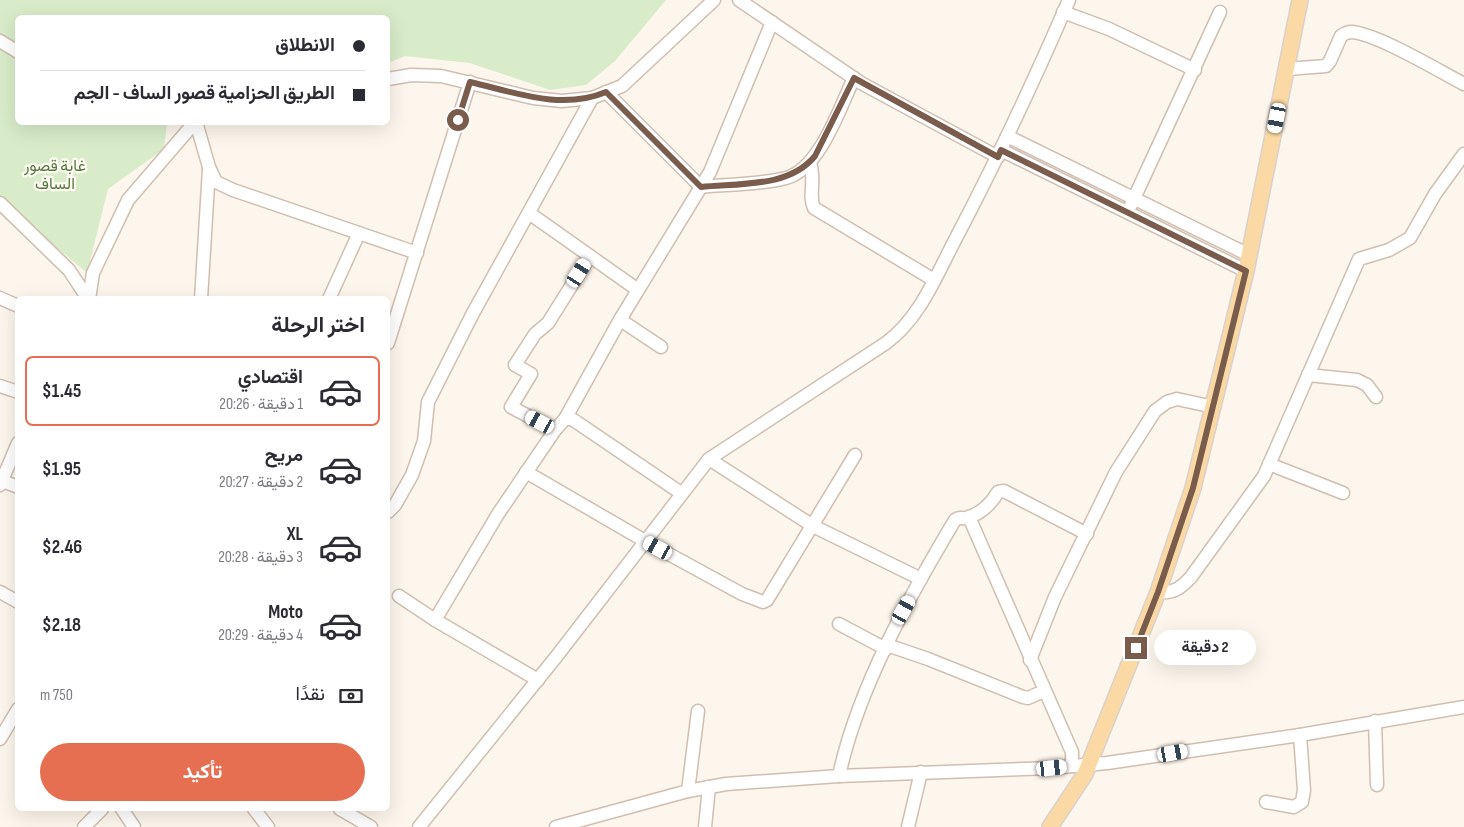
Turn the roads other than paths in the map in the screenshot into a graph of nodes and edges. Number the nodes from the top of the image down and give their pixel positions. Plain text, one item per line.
1 (714, 0) edge
2 (739, 0) edge
3 (1300, 0) edge
4 (1066, 6) edge
5 (1220, 12) dead end
6 (772, 22) junction
7 (0, 41) edge
8 (15, 50) edge
9 (1287, 69) junction
10 (1195, 70) junction
11 (854, 78) junction
12 (390, 79) edge
13 (470, 82) junction
14 (1464, 84) edge
15 (606, 92) junction
16 (592, 98) junction
17 (193, 125) edge
18 (197, 125) edge
19 (1007, 136) junction
20 (999, 153) junction
21 (1464, 154) edge
22 (810, 163) junction
23 (209, 167) junction
24 (701, 187) junction
25 (1134, 198) junction
26 (0, 203) edge
27 (1127, 212) junction
28 (529, 213) junction
29 (358, 233) junction
30 (417, 253) junction
31 (1249, 255) junction
32 (590, 256) junction
33 (1246, 271) junction
34 (934, 280) junction
35 (638, 290) junction
36 (86, 296) edge
37 (88, 296) edge
38 (201, 296) edge
39 (331, 296) edge
40 (0, 298) edge
41 (15, 305) edge
42 (621, 318) junction
43 (390, 337) edge
44 (661, 347) dead end
45 (1308, 375) junction
46 (0, 386) edge
47 (15, 391) edge
48 (1376, 397) dead end
49 (1214, 407) junction
50 (565, 418) junction
51 (555, 430) junction
52 (15, 450) edge
53 (854, 455) dead end
54 (709, 459) junction
55 (1269, 464) junction
56 (526, 472) junction
57 (1, 482) edge
58 (15, 486) edge
59 (1343, 492) dead end
60 (681, 493) junction
61 (390, 510) edge
62 (969, 517) junction
63 (813, 526) junction
64 (1087, 534) junction
65 (645, 541) junction
66 (921, 579) junction
67 (0, 592) edge
68 (1158, 592) junction
69 (399, 596) dead end
70 (15, 600) edge
71 (434, 620) junction
72 (839, 624) dead end
73 (886, 647) junction
74 (1030, 660) junction
75 (538, 680) junction
76 (1044, 691) junction
77 (1464, 706) edge
78 (698, 710) dead end
79 (15, 714) edge
80 (1375, 721) junction
81 (1300, 735) junction
82 (0, 739) edge
83 (1090, 763) junction
84 (1072, 766) junction
85 (921, 772) junction
86 (839, 776) junction
87 (1377, 785) dead end
88 (709, 787) junction
89 (688, 791) junction
90 (1266, 802) dead end
91 (100, 811) edge
92 (123, 811) edge
93 (256, 811) edge
94 (343, 811) edge
95 (84, 827) edge
96 (134, 827) edge
97 (268, 827) edge
98 (371, 827) edge
99 (419, 827) edge
100 (556, 827) edge
101 (705, 827) edge
102 (908, 827) edge
103 (1050, 827) edge

1 - 15 street
2 - 6 street
3 - 9 main road
4 - 10 street
4 - 19 street
5 - 10 street
6 - 11 street
6 - 24 street
7 - 8 street
9 - 14 street
9 - 31 main road
10 - 25 street
11 - 20 street
11 - 22 street
12 - 13 street
13 - 16 street
13 - 30 street
15 - 16 street
15 - 24 street
16 - 28 street
17 - 37 street
18 - 23 street
19 - 20 street
19 - 25 street
20 - 27 street
20 - 34 street
21 - 45 street
22 - 24 street
22 - 34 street
23 - 29 street
23 - 38 street
24 - 35 street
25 - 27 street
25 - 31 street
26 - 36 street
27 - 33 street
28 - 32 street
28 - 61 street
29 - 30 street
29 - 39 street
30 - 43 street
31 - 33 main road
32 - 35 street
32 - 51 street
33 - 49 main road
34 - 54 street
35 - 42 street
40 - 41 street
42 - 44 street
42 - 50 street
45 - 48 street
45 - 55 street
46 - 47 street
49 - 64 street
49 - 68 main road
50 - 51 street
50 - 60 street
51 - 56 street
52 - 57 street
53 - 63 street
54 - 60 street
54 - 63 street
55 - 59 street
55 - 68 street
56 - 65 street
56 - 71 street
57 - 58 street
60 - 65 street
62 - 64 street
62 - 66 street
62 - 74 street
63 - 65 street
63 - 66 street
64 - 74 street
65 - 75 street
66 - 73 street
67 - 70 street
68 - 83 main road
69 - 71 street
71 - 75 street
72 - 73 street
73 - 76 street
73 - 86 street
74 - 76 street
75 - 99 street
76 - 84 street
77 - 80 street
78 - 89 street
79 - 82 street
80 - 81 street
80 - 87 street
81 - 83 street
81 - 90 street
83 - 84 street
83 - 103 main road
84 - 85 street
85 - 86 street
85 - 102 street
86 - 88 street
88 - 89 street
88 - 101 street
89 - 100 street
91 - 95 street
92 - 96 street
93 - 97 street
94 - 98 street

